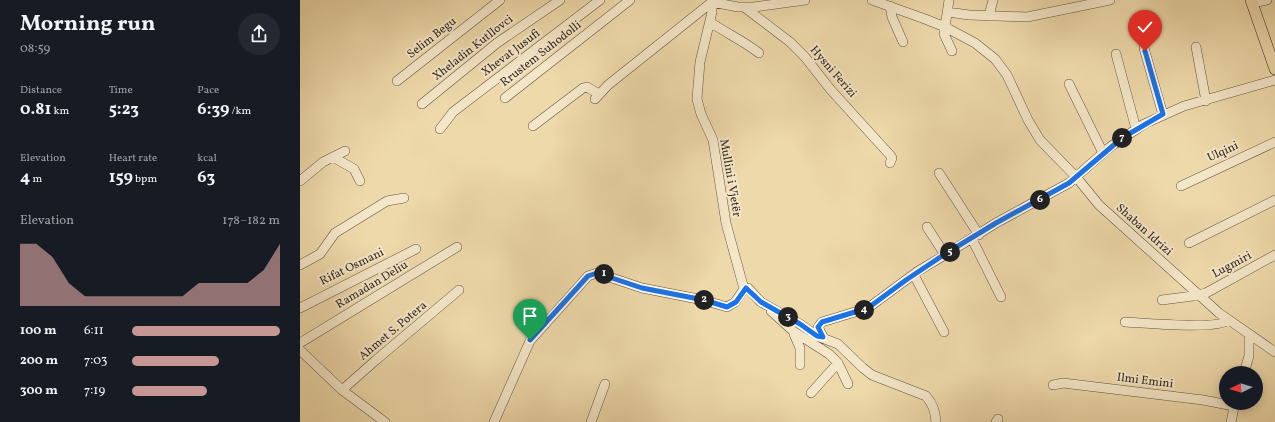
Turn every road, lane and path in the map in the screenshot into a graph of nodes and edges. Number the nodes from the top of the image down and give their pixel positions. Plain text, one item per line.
1 (500, 0) edge
2 (560, 0) edge
3 (600, 0) edge
4 (630, 0) edge
5 (805, 0) edge
6 (872, 0) edge
7 (949, 0) edge
8 (993, 0) edge
9 (1267, 0) edge
10 (712, 1) edge
11 (1104, 1) edge
12 (1251, 2) edge
13 (740, 5) edge
14 (890, 6) junction
15 (948, 12) junction
16 (990, 16) junction
17 (710, 22) junction
18 (945, 27) junction
19 (903, 42) dead end
20 (1196, 47) dead end
21 (1144, 48) dead end
22 (952, 51) dead end
23 (759, 53) dead end
24 (1116, 54) dead end
25 (1275, 69) edge
26 (1275, 80) edge
27 (397, 81) dead end
28 (1069, 84) dead end
29 (505, 98) dead end
30 (1206, 100) junction
31 (422, 104) dead end
32 (1163, 114) junction
33 (533, 126) dead end
34 (440, 129) dead end
35 (1136, 129) junction
36 (1275, 142) edge
37 (345, 151) dead end
38 (1103, 153) junction
39 (333, 157) junction
40 (890, 163) dead end
41 (939, 173) dead end
42 (1077, 178) junction
43 (300, 181) edge
44 (360, 181) dead end
45 (1181, 186) dead end
46 (404, 198) dead end
47 (1275, 200) edge
48 (927, 227) dead end
49 (975, 237) junction
50 (1189, 243) dead end
51 (457, 247) dead end
52 (416, 249) dead end
53 (945, 254) junction
54 (1275, 255) edge
55 (300, 265) edge
56 (911, 276) junction
57 (744, 289) junction
58 (459, 290) dead end
59 (1199, 295) junction
60 (1001, 297) dead end
61 (1162, 300) dead end
62 (768, 306) junction
63 (300, 308) edge
64 (1228, 320) junction
65 (1125, 322) dead end
66 (941, 330) dead end
67 (792, 331) junction
68 (1249, 334) junction
69 (823, 337) junction
70 (300, 343) edge
71 (300, 350) edge
72 (1275, 352) edge
73 (838, 364) junction
74 (800, 365) dead end
75 (1246, 366) edge
76 (605, 384) dead end
77 (848, 384) dead end
78 (1053, 385) dead end
79 (342, 390) junction
80 (811, 392) dead end
81 (1219, 403) edge
82 (1234, 410) edge
83 (385, 422) edge
84 (494, 422) edge
85 (591, 422) edge
86 (936, 422) edge
87 (1231, 422) edge

1 - 27 street, Selim Begu
2 - 31 street, Xheladin Kutllovci
3 - 34 street, Xhevat Jusufi
4 - 29 street, Rrustem Suhodolli
5 - 13 street, Hysni Ferizi
6 - 14 street
7 - 15 street
8 - 16 street
9 - 12 street
10 - 13 street, Hysni Ferizi
10 - 17 street, Mullini i Vjetër
10 - 33 street
11 - 16 street
12 - 25 main road
13 - 40 street, Hysni Ferizi
14 - 18 street
14 - 19 street
15 - 16 street
15 - 18 street
17 - 23 street
17 - 57 street, Mullini i Vjetër
18 - 22 street
18 - 42 street
20 - 30 street
21 - 32 street
24 - 35 street
26 - 30 street
28 - 38 street
30 - 32 street
32 - 35 street
35 - 38 street
36 - 45 street, Ulqini
37 - 39 street
38 - 42 street
39 - 43 street
39 - 44 street
41 - 49 street
42 - 49 street
42 - 59 street, Shaban Idrizi
46 - 55 street
47 - 50 street
48 - 53 street
49 - 53 street
49 - 60 street
51 - 70 street, Ramadan Deliu
52 - 63 street, Rifat Osmani
53 - 56 street
54 - 59 street, Lugmiri
56 - 66 street
56 - 69 street
57 - 62 street
57 - 84 street
58 - 79 street, Ahmet S. Potera
59 - 61 street
59 - 64 street, Shaban Idrizi
62 - 67 street
62 - 69 street
64 - 65 street
64 - 68 street, Shaban Idrizi
67 - 73 street
67 - 74 street
68 - 72 street, Shaban Idrizi
68 - 75 street
69 - 86 street
71 - 79 street
73 - 77 street
73 - 80 street
76 - 85 street
78 - 81 street, Ilmi Emini
79 - 83 street
82 - 87 street, Ilmi Emini

